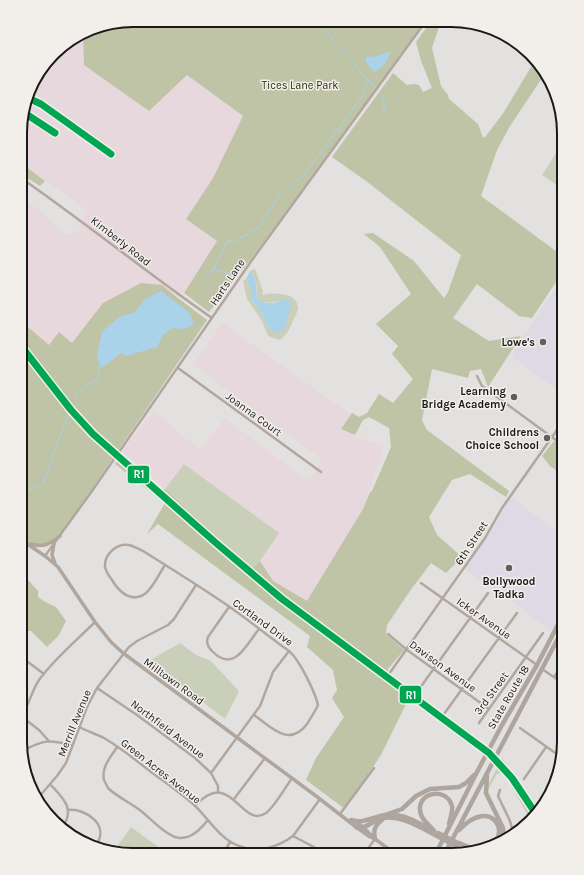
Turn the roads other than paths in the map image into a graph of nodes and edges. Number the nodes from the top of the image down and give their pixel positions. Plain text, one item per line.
1 (422, 27) edge
2 (27, 182) edge
3 (212, 318) junction
4 (178, 368) junction
5 (477, 376) dead end
6 (557, 430) edge
7 (552, 437) junction
8 (557, 441) edge
9 (321, 472) dead end
10 (60, 536) junction
11 (27, 542) edge
12 (27, 543) edge
13 (54, 544) junction
14 (45, 556) junction
15 (165, 565) junction
16 (58, 567) junction
17 (421, 583) dead end
18 (196, 585) junction
19 (488, 593) dead end
20 (443, 598) junction
21 (229, 607) junction
22 (516, 613) dead end
23 (470, 618) junction
24 (95, 622) junction
25 (557, 626) edge
26 (259, 629) junction
27 (543, 633) dead end
28 (388, 634) dead end
29 (498, 638) junction
30 (557, 640) edge
31 (407, 650) junction
32 (289, 651) junction
33 (123, 653) junction
34 (526, 658) junction
35 (27, 661) edge
36 (537, 665) junction
37 (542, 669) junction
38 (434, 670) junction
39 (557, 673) edge
40 (44, 674) junction
41 (389, 674) dead end
42 (554, 677) junction
43 (557, 679) edge
44 (97, 688) junction
45 (462, 690) junction
46 (417, 692) dead end
47 (27, 709) edge
48 (489, 709) junction
49 (444, 714) dead end
50 (254, 715) junction
51 (27, 721) edge
52 (479, 723) dead end
53 (79, 727) junction
54 (520, 728) dead end
55 (237, 738) junction
56 (49, 741) junction
57 (72, 745) junction
58 (118, 747) junction
59 (546, 747) junction
60 (27, 749) edge
61 (556, 754) edge
62 (265, 758) junction
63 (374, 768) dead end
64 (488, 770) junction
65 (477, 772) junction
66 (211, 774) junction
67 (292, 778) junction
68 (524, 779) dead end
69 (50, 784) junction
70 (500, 790) dead end
71 (218, 792) junction
72 (41, 795) edge
73 (234, 799) junction
74 (320, 799) junction
75 (195, 806) junction
76 (68, 810) junction
77 (340, 814) junction
78 (385, 817) junction
79 (208, 820) junction
80 (351, 820) junction
81 (65, 823) edge
82 (356, 827) junction
83 (364, 827) junction
84 (512, 829) edge
85 (448, 832) junction
86 (436, 833) junction
87 (455, 834) junction
88 (503, 834) edge
89 (293, 836) junction
90 (498, 837) edge
91 (375, 839) junction
92 (98, 842) edge
93 (230, 842) junction
94 (458, 844) junction
95 (461, 847) edge
96 (462, 847) edge
97 (467, 847) edge
98 (226, 848) edge
99 (243, 848) edge
100 (270, 848) edge
101 (316, 848) edge
102 (368, 848) edge
103 (387, 848) edge
104 (439, 848) edge
105 (448, 848) edge

1 - 3 street, Harts Lane
2 - 3 street, Kimberly Road
3 - 4 street, Harts Lane
4 - 9 street, Joanna Court
4 - 10 street, Harts Lane
5 - 7 street
6 - 7 street, 6th Street
7 - 8 street
7 - 20 street, 6th Street
10 - 11 street
10 - 13 street, Harts Lane
12 - 14 street, Milltown Road
13 - 14 street, Harts Lane
13 - 16 street
14 - 16 street, Milltown Road
15 - 15 street, Cortland Drive
15 - 18 street, Cortland Drive
16 - 24 street, Milltown Road
17 - 20 street, Icker Avenue
18 - 21 street, Cortland Drive
18 - 33 street, Merrill Avenue
19 - 23 street
20 - 23 street, Icker Avenue
20 - 31 street, 6th Street
21 - 26 street, Cortland Drive
21 - 26 street
22 - 29 street
23 - 29 street, Icker Avenue
23 - 38 street
24 - 33 street, Milltown Road
24 - 40 street
25 - 36 highway, State Route 18
26 - 32 street, Cortland Drive
27 - 34 street, 3rd Street
28 - 31 street, Davison Avenue
29 - 34 street, Icker Avenue
29 - 45 street
30 - 37 highway, State Route 18
31 - 38 street, Davison Avenue
31 - 41 street, 6th Street
32 - 50 street
32 - 50 street, Cortland Drive
33 - 44 street, Merrill Avenue
33 - 55 street, Milltown Road
34 - 36 street, Icker Avenue
34 - 48 street, 3rd Street
35 - 40 street
36 - 65 highway, State Route 18
37 - 42 street
37 - 64 highway, State Route 18
38 - 45 street, Davison Avenue
38 - 46 street
39 - 42 street
40 - 47 street
42 - 43 street
44 - 53 street, Merrill Avenue
44 - 66 street, Northfield Avenue
45 - 48 street, Davison Avenue
45 - 49 street
48 - 52 street, 3rd Street
50 - 55 street
51 - 56 street
53 - 57 street, Merrill Avenue
53 - 58 street, Green Acres Avenue
54 - 59 street
55 - 62 street, Milltown Road
55 - 66 street
56 - 57 street
56 - 60 street
57 - 69 street, Merrill Avenue
58 - 75 street, Green Acres Avenue
58 - 79 street
59 - 61 street
59 - 68 street
62 - 67 street, Milltown Road
62 - 73 street
63 - 77 street
64 - 87 highway, State Route 18
64 - 88 highway
65 - 78 highway
65 - 85 highway, State Route 18
66 - 71 street, Northfield Avenue
67 - 73 street
67 - 74 street, Milltown Road
69 - 72 street, Merrill Avenue
69 - 76 street
70 - 84 street
71 - 73 street
71 - 75 street
74 - 77 street, Milltown Road
74 - 89 street, Green Acres Avenue
75 - 79 street, Green Acres Avenue
76 - 81 street
76 - 92 street
77 - 80 street, Milltown Road
77 - 82 street, Milltown Road
78 - 80 highway
78 - 83 highway
78 - 86 highway
78 - 91 highway
79 - 93 street, Green Acres Avenue
80 - 83 street, Milltown Road
82 - 83 highway
82 - 91 street, Milltown Road
83 - 91 street, Milltown Road
85 - 86 highway
85 - 104 highway, State Route 18
86 - 94 highway, bridge
87 - 90 highway
87 - 105 highway, State Route 18
89 - 100 street, Green Acres Avenue
89 - 101 street
91 - 102 street
91 - 103 street, Milltown Road
93 - 98 street
93 - 99 street, Green Acres Avenue
94 - 95 highway
94 - 96 highway
94 - 97 highway

